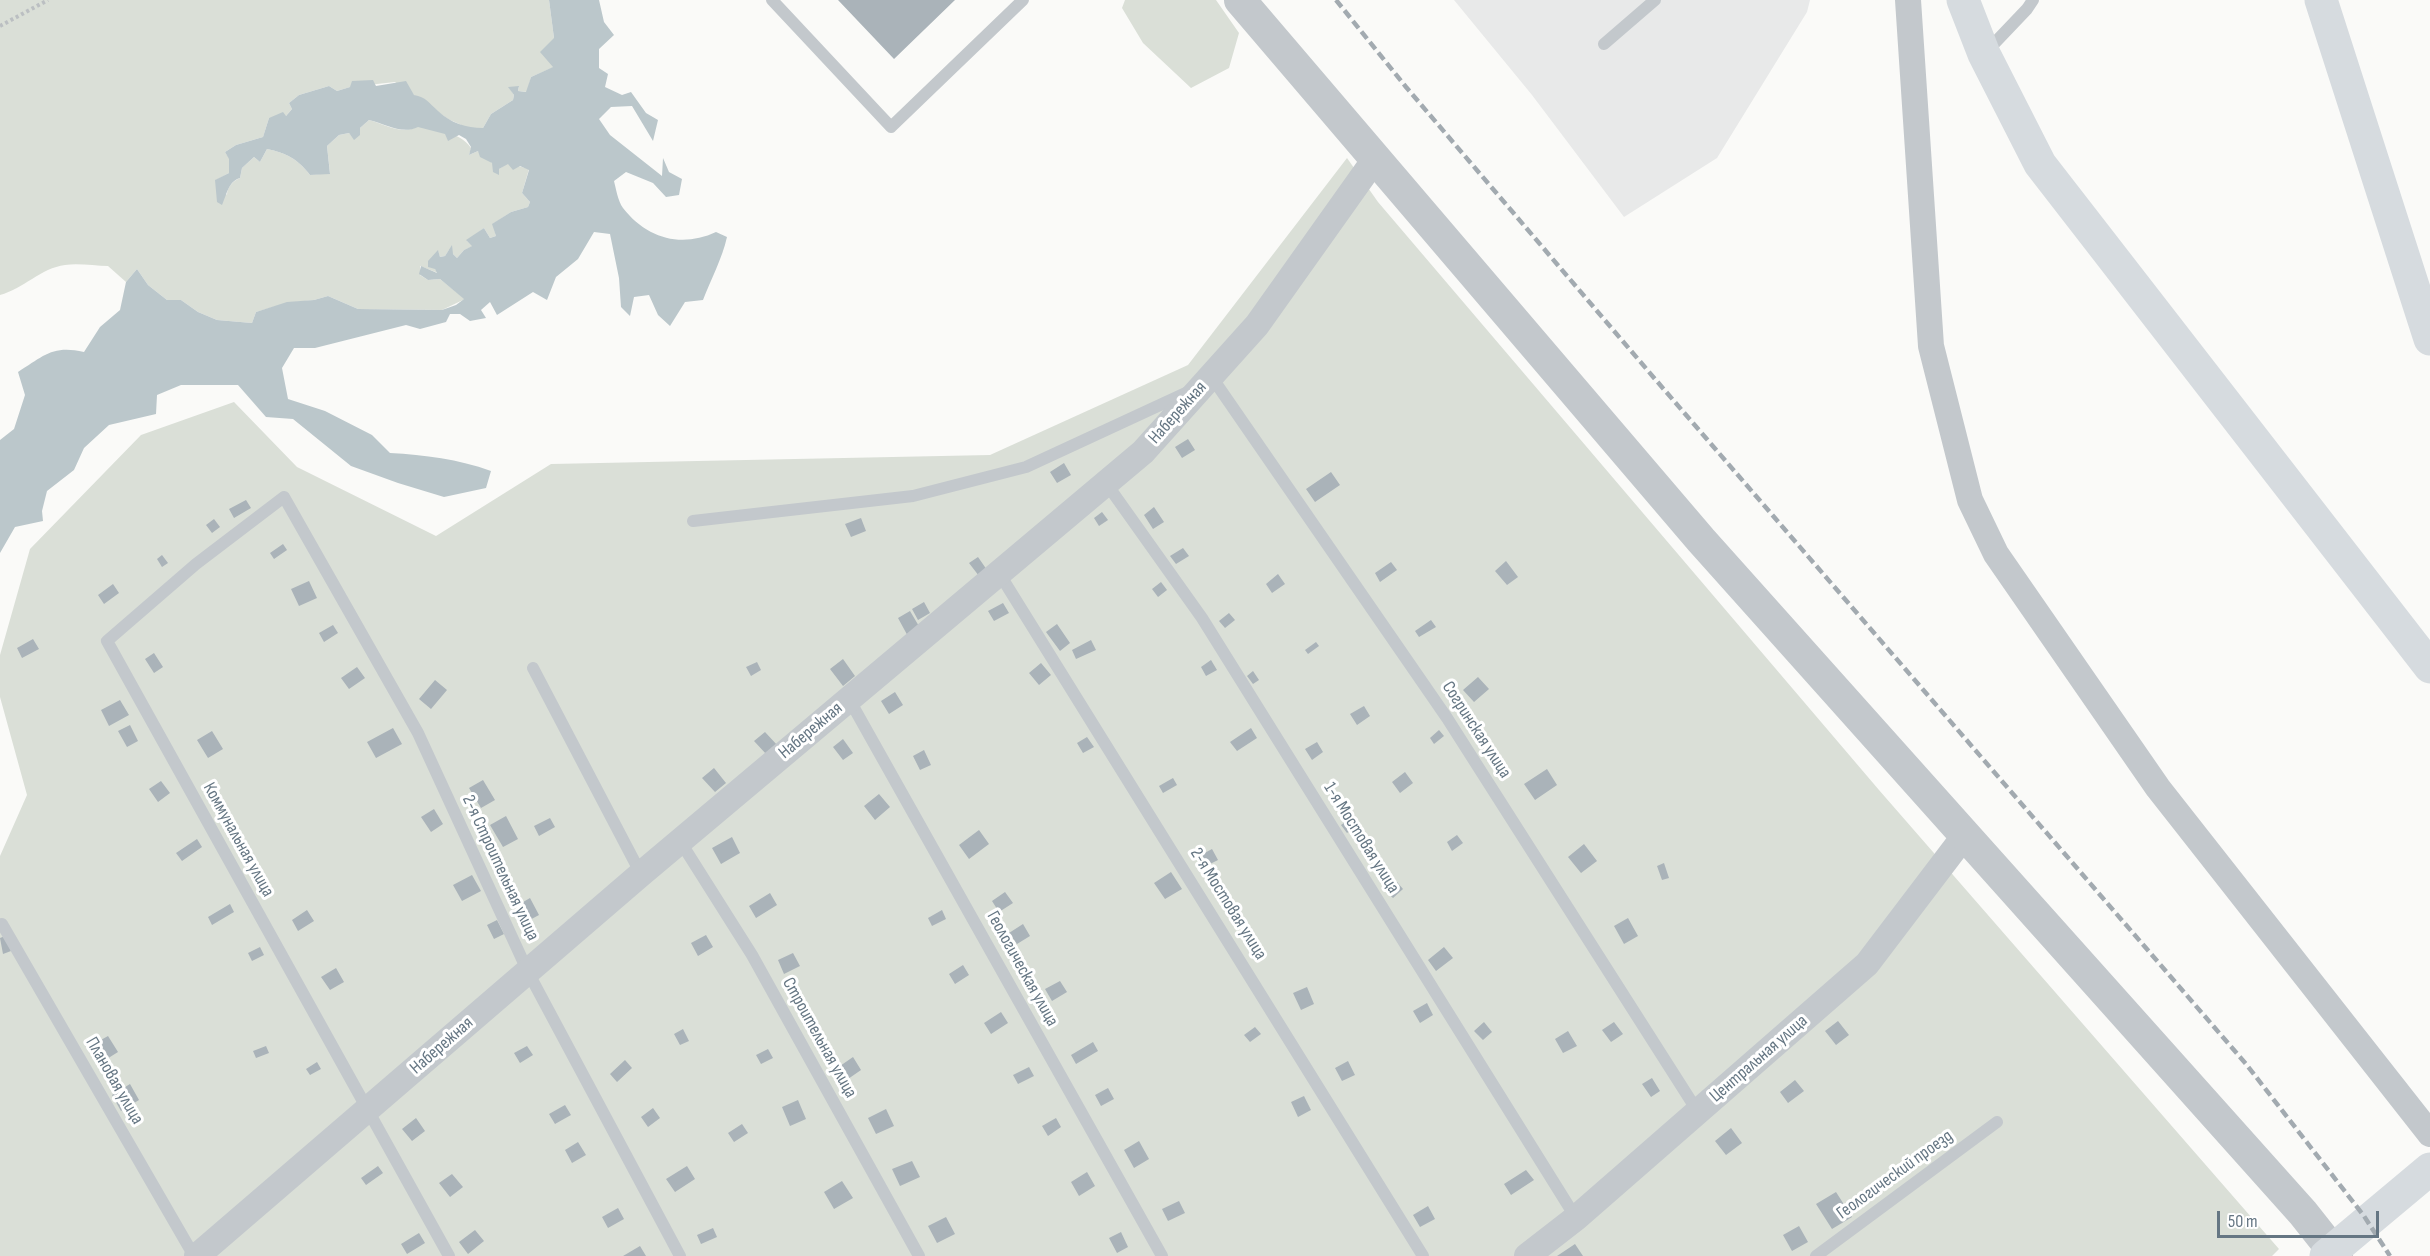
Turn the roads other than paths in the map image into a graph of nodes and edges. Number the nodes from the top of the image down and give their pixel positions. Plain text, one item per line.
1 (772, 0) edge
2 (1023, 0) edge
3 (1240, 0) edge
4 (1655, 0) edge
5 (1908, 0) edge
6 (1963, 0) edge
7 (2033, 0) edge
8 (2321, 0) edge
9 (2345, 0) edge
10 (1605, 44) dead end
11 (1984, 54) junction
12 (1375, 159) junction
13 (2430, 283) edge
14 (2430, 339) edge
15 (1207, 381) junction
16 (1106, 483) junction
17 (284, 497) joint
18 (693, 521) dead end
19 (999, 573) junction
20 (2430, 667) edge
21 (533, 668) dead end
22 (849, 699) junction
23 (1965, 835) junction
24 (680, 841) junction
25 (641, 874) junction
26 (2, 924) dead end
27 (528, 972) junction
28 (369, 1109) junction
29 (1698, 1112) junction
30 (1997, 1122) dead end
31 (2430, 1134) edge
32 (2430, 1169) edge
33 (1576, 1218) junction
34 (196, 1256) edge
35 (449, 1256) edge
36 (680, 1256) edge
37 (919, 1256) edge
38 (1162, 1256) edge
39 (1423, 1256) edge
40 (1527, 1256) edge
41 (1816, 1256) edge
42 (2326, 1256) edge
43 (2337, 1256) edge

1 - 2 lane
3 - 12 street
4 - 10 lane
5 - 31 street
6 - 11 main road
7 - 11 lane
8 - 14 main road
9 - 13 main road
11 - 20 main road
12 - 15 street, Набережная
12 - 23 street
15 - 16 street, Набережная
15 - 18 lane
15 - 29 lane, Согринская улица
16 - 19 street, Набережная
16 - 33 lane, 1-я Мостовая улица
17 - 27 lane, 2-я Строительная улица
17 - 28 lane, Коммунальная улица
19 - 22 street, Набережная
19 - 39 lane, 2-я Мостовая улица
21 - 25 lane
22 - 24 street, Набережная
22 - 38 lane, Геологическая улица
23 - 29 street, Центральная улица
23 - 43 street
24 - 25 street, Набережная
24 - 37 lane, Строительная улица
25 - 27 street, Набережная
26 - 34 lane, Плановая улица
27 - 28 street, Набережная
27 - 36 lane, 2-я Строительная улица
28 - 34 street, Набережная
28 - 35 lane, Коммунальная улица
29 - 33 street, Центральная улица
30 - 41 lane, Геологический проезд
32 - 42 main road
33 - 40 street, Центральная улица

